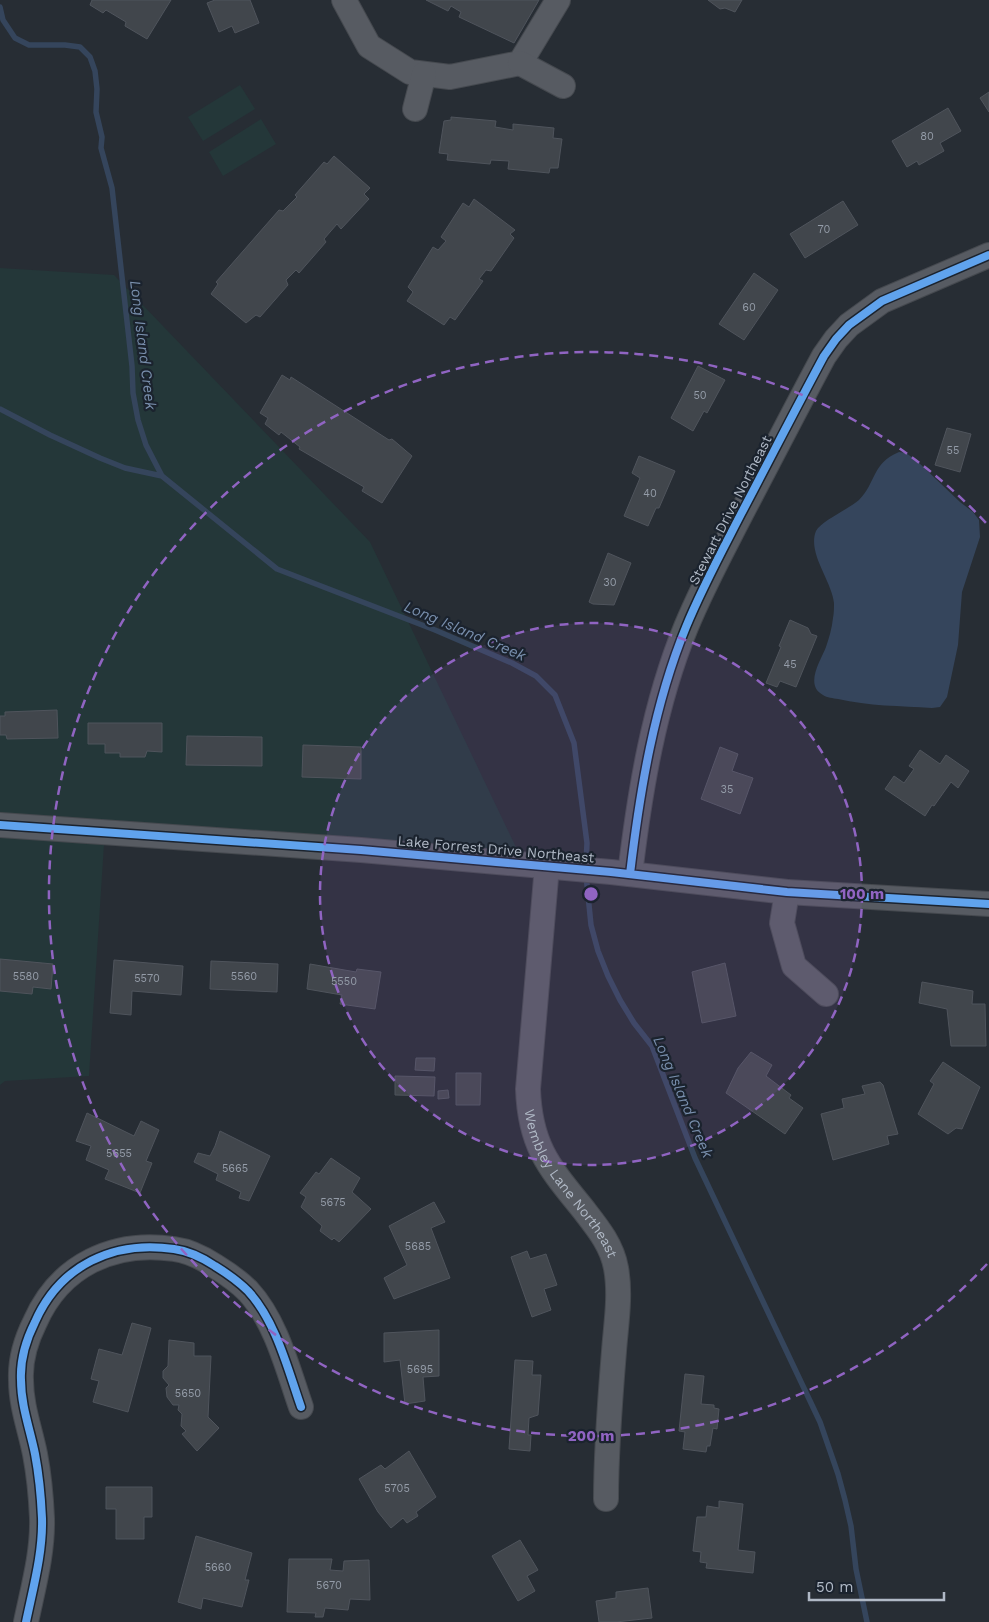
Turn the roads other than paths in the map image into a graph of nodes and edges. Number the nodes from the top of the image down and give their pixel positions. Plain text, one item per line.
1 (344, 0) edge
2 (558, 0) edge
3 (520, 63) junction
4 (424, 74) junction
5 (563, 86) dead end
6 (415, 109) dead end
7 (989, 255) edge
8 (0, 825) edge
9 (547, 866) junction
10 (620, 873) junction
11 (787, 892) junction
12 (989, 904) edge
13 (826, 994) dead end
14 (301, 1408) dead end
15 (606, 1499) dead end
16 (26, 1622) edge

1 - 4 street
2 - 3 street
3 - 4 street
3 - 5 street
4 - 6 street
7 - 10 street, Stewart Drive Northeast
8 - 9 street, Lake Forrest Drive Northeast
9 - 10 street, Lake Forrest Drive Northeast
9 - 15 street, Wembley Lane Northeast
10 - 11 street, Lake Forrest Drive Northeast
11 - 12 street, Lake Forrest Drive Northeast
11 - 13 street
14 - 16 street

